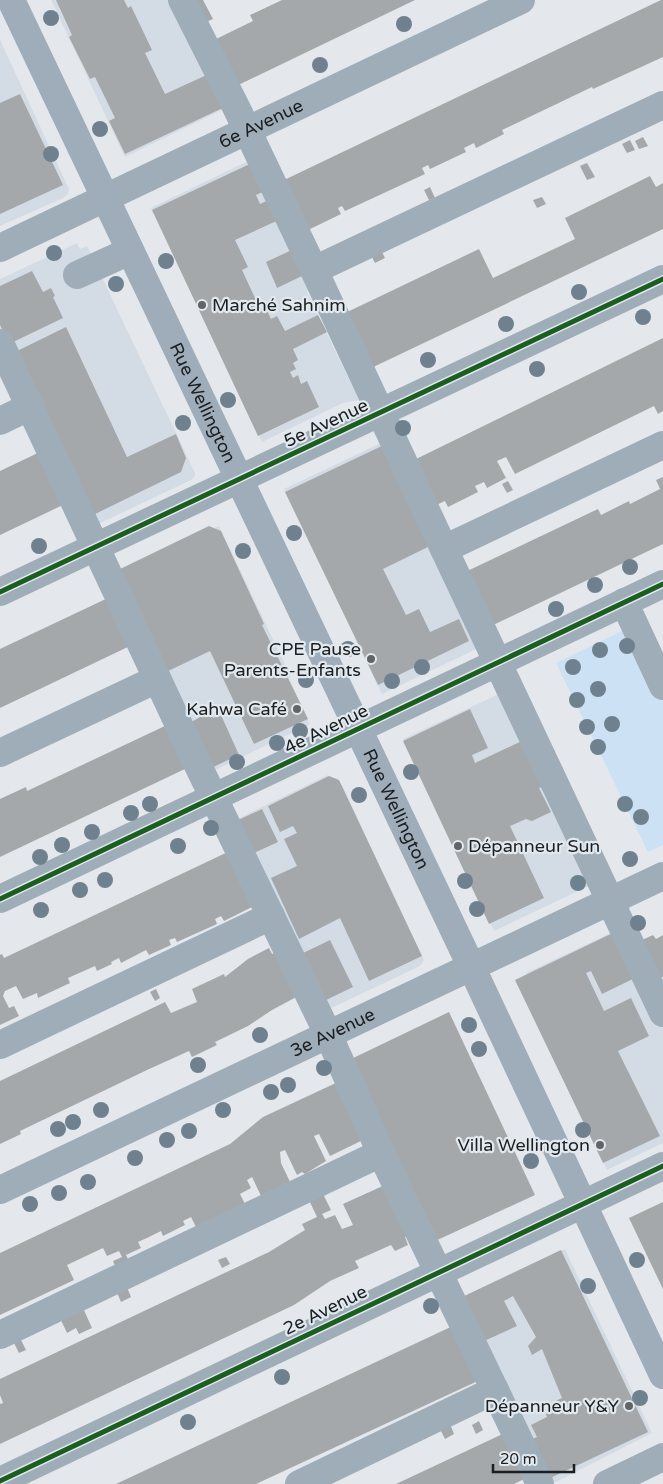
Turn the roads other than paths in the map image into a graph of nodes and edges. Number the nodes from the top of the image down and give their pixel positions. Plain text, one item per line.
1 (11, 0) edge
2 (182, 0) edge
3 (521, 0) edge
4 (663, 105) edge
5 (247, 130) junction
6 (105, 198) junction
7 (0, 248) edge
8 (130, 251) junction
9 (314, 270) junction
10 (77, 275) dead end
11 (663, 279) edge
12 (0, 343) edge
13 (31, 406) junction
14 (380, 413) junction
15 (0, 421) edge
16 (663, 445) edge
17 (238, 479) junction
18 (97, 546) junction
19 (444, 549) junction
20 (663, 584) edge
21 (0, 592) edge
22 (624, 602) junction
23 (497, 663) junction
24 (157, 679) junction
25 (663, 686) edge
26 (357, 730) junction
27 (0, 754) edge
28 (214, 798) junction
29 (663, 876) edge
30 (0, 899) edge
31 (611, 900) junction
32 (271, 916) junction
33 (471, 966) junction
34 (663, 1013) edge
35 (328, 1034) junction
36 (0, 1045) edge
37 (381, 1153) junction
38 (663, 1166) edge
39 (0, 1190) edge
40 (582, 1205) junction
41 (439, 1271) junction
42 (0, 1335) edge
43 (663, 1375) edge
44 (495, 1390) junction
45 (663, 1456) edge
46 (0, 1481) edge
47 (299, 1484) edge
48 (540, 1484) edge
49 (607, 1484) edge

1 - 6 main road, Rue Wellington
2 - 5 street
3 - 5 street, 6e Avenue
4 - 9 street
5 - 6 street, 6e Avenue
5 - 9 street
6 - 7 street, 6e Avenue
6 - 8 main road, Rue Wellington
8 - 10 street
8 - 17 main road, Rue Wellington
9 - 14 street
11 - 14 street, 5e Avenue
12 - 13 street
13 - 15 street
13 - 18 street
14 - 17 street, 5e Avenue
14 - 19 street
16 - 19 street
17 - 18 street, 5e Avenue
17 - 26 main road, Rue Wellington
18 - 21 street, 5e Avenue
18 - 24 street
19 - 23 street
20 - 22 street, 4e Avenue
22 - 23 street, 4e Avenue
22 - 25 street
23 - 26 street, 4e Avenue
23 - 31 street
24 - 27 street
24 - 28 street
26 - 28 street, 4e Avenue
26 - 33 main road, Rue Wellington
28 - 30 street, 4e Avenue
28 - 32 street
29 - 31 street, 3e Avenue
31 - 33 street, 3e Avenue
31 - 34 street
32 - 35 street
32 - 36 street
33 - 35 street, 3e Avenue
33 - 40 main road, Rue Wellington
35 - 37 street
35 - 39 street, 3e Avenue
37 - 41 street
37 - 42 street
38 - 40 street, 2e Avenue
40 - 41 street, 2e Avenue
40 - 43 main road, Rue Wellington
41 - 44 street
41 - 46 street, 2e Avenue
44 - 47 street
44 - 48 street
45 - 49 street

